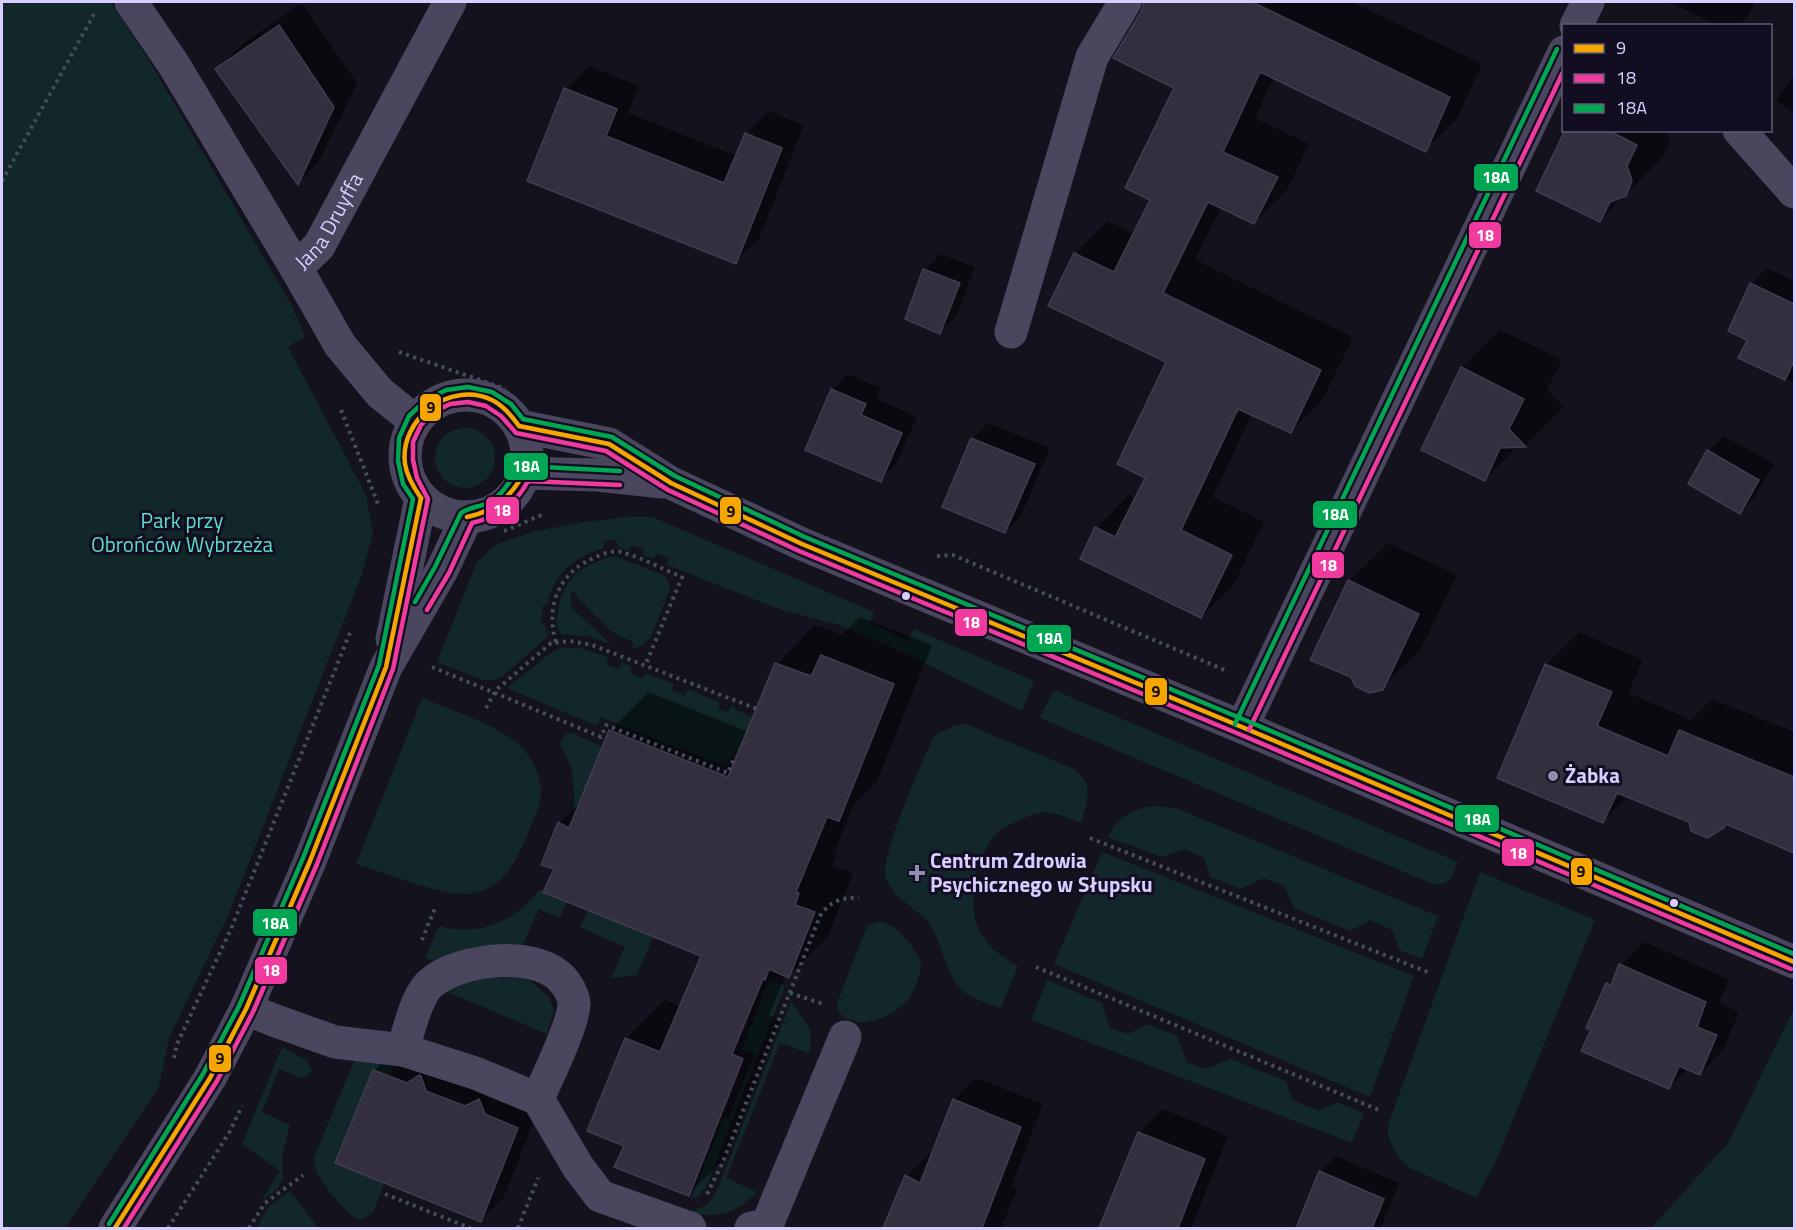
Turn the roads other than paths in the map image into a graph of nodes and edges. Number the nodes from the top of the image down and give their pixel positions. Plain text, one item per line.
1 (450, 2) edge
2 (1125, 2) edge
3 (1588, 2) edge
4 (115, 3) edge
5 (1577, 24) edge
6 (1562, 54) edge
7 (1741, 132) edge
8 (1794, 192) edge
9 (297, 268) junction
10 (1011, 332) dead end
11 (415, 421) junction
12 (519, 426) junction
13 (524, 473) junction
14 (671, 483) junction
15 (422, 498) junction
16 (467, 517) junction
17 (386, 667) junction
18 (1242, 727) junction
19 (1794, 962) edge
20 (246, 1009) junction
21 (845, 1037) dead end
22 (403, 1050) junction
23 (538, 1099) junction
24 (683, 1226) edge
25 (115, 1228) edge
26 (751, 1228) edge

1 - 9 street, Jana Druyffa
2 - 10 street
3 - 5 street
4 - 9 street
6 - 18 street
7 - 8 street
9 - 11 street, Jana Druyffa
11 - 12 street
11 - 15 street
12 - 13 street
12 - 14 street
13 - 14 street
13 - 16 street
14 - 18 street
15 - 16 street
15 - 17 street
16 - 17 street
17 - 20 street
18 - 19 street
20 - 22 street
20 - 25 street
21 - 26 street
22 - 23 street
22 - 23 street
23 - 24 street

